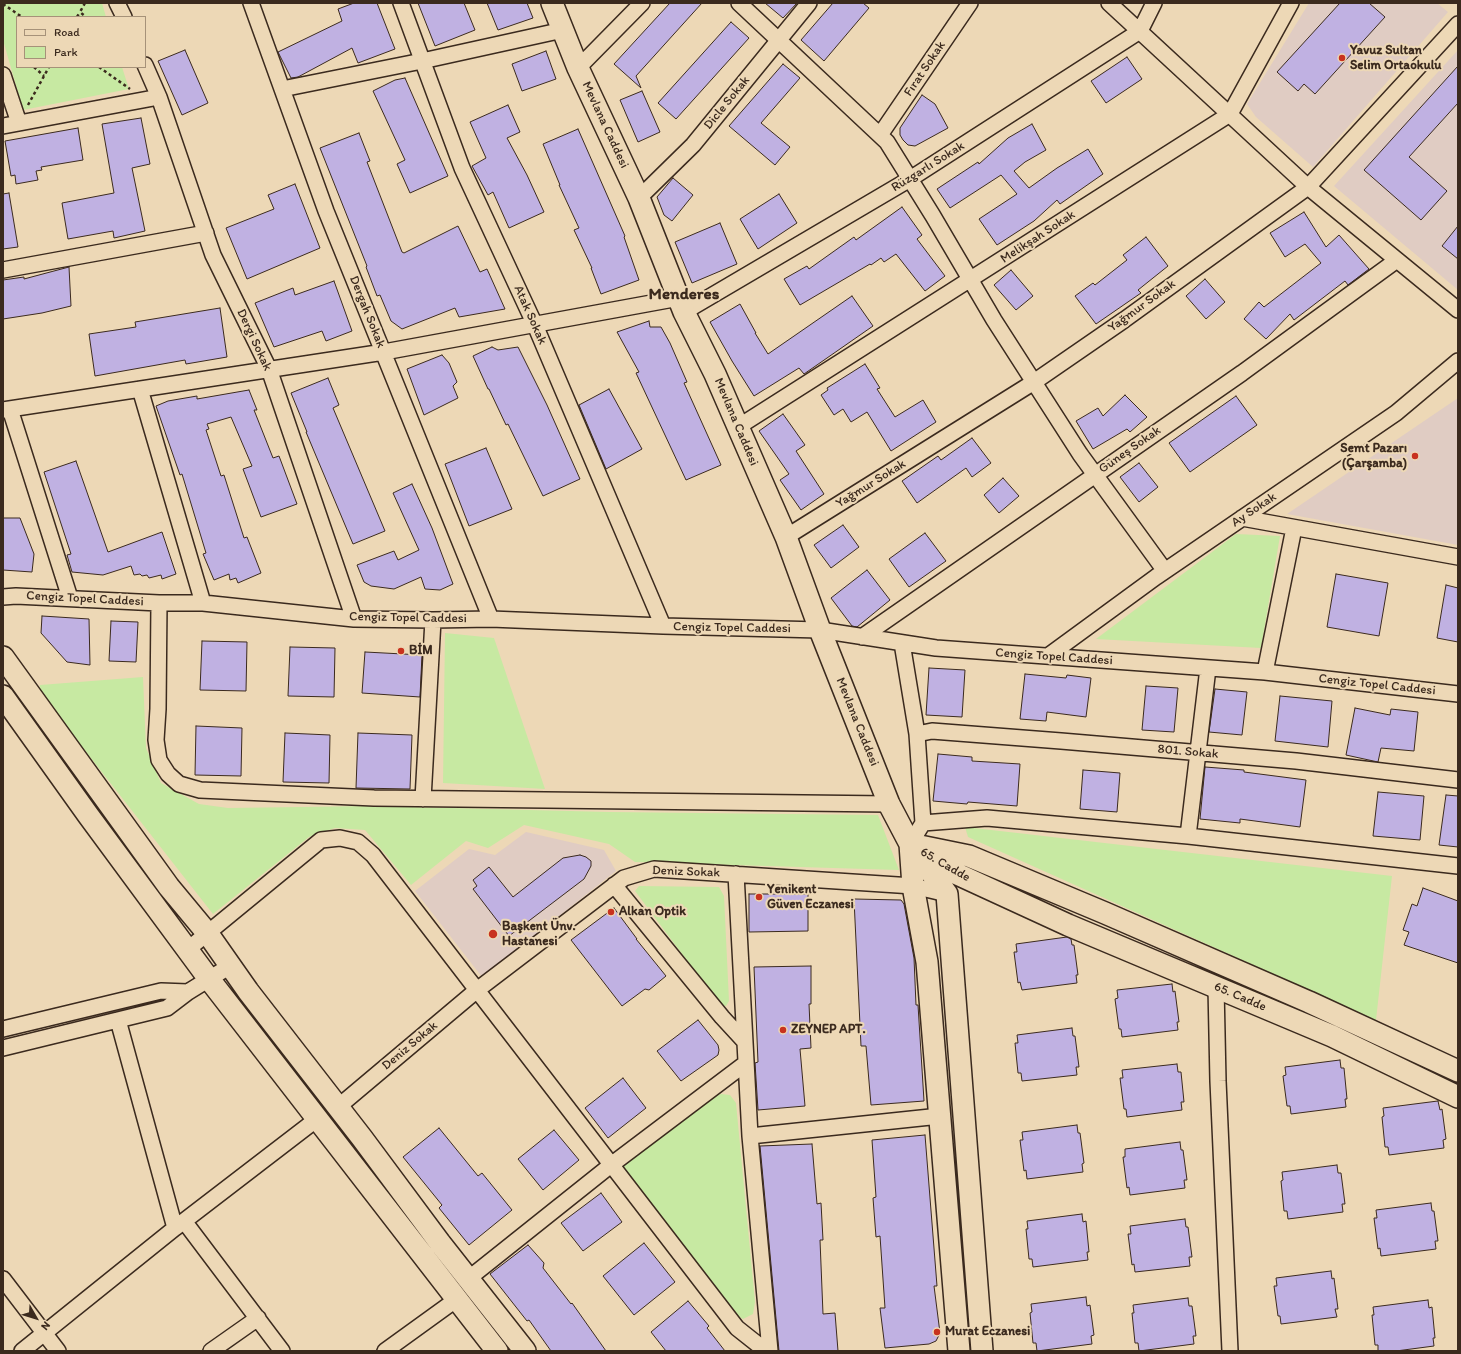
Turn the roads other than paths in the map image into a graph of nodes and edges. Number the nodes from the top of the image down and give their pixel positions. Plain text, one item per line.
1 (117, 3) edge
2 (251, 3) edge
3 (401, 3) edge
4 (552, 3) edge
5 (642, 3) edge
6 (740, 3) edge
7 (810, 3) edge
8 (970, 3) edge
9 (1109, 3) edge
10 (1154, 3) edge
11 (1291, 3) edge
12 (124, 16) edge
13 (1458, 24) edge
14 (563, 30) junction
15 (1140, 31) junction
16 (779, 40) junction
17 (422, 61) junction
18 (146, 67) edge
19 (578, 68) junction
20 (3, 75) edge
21 (282, 89) junction
22 (159, 97) junction
23 (1230, 114) junction
24 (19, 122) junction
25 (3, 126) edge
26 (880, 135) junction
27 (910, 179) junction
28 (1308, 187) junction
29 (639, 198) junction
30 (206, 233) junction
31 (1397, 260) junction
32 (3, 270) edge
33 (971, 280) junction
34 (682, 305) junction
35 (1458, 310) edge
36 (535, 325) junction
37 (384, 352) junction
38 (1458, 361) edge
39 (269, 370) junction
40 (1034, 382) junction
41 (140, 389) junction
42 (6, 409) edge
43 (738, 427) junction
44 (1095, 474) junction
45 (1242, 518) junction
46 (1294, 528) junction
47 (786, 537) junction
48 (1458, 557) edge
49 (1165, 571) junction
50 (3, 597) edge
51 (70, 598) junction
52 (160, 603) junction
53 (204, 603) junction
54 (354, 619) junction
55 (491, 619) junction
56 (433, 620) junction
57 (663, 626) junction
58 (820, 630) junction
59 (862, 637) junction
60 (902, 643) junction
61 (1048, 656) junction
62 (3, 657) edge
63 (1208, 668) junction
64 (1265, 672) junction
65 (1458, 694) edge
66 (3, 696) edge
67 (917, 734) junction
68 (1197, 753) junction
69 (1458, 780) edge
70 (423, 799) junction
71 (889, 804) junction
72 (923, 823) junction
73 (1188, 836) junction
74 (910, 844) junction
75 (1458, 866) edge
76 (736, 874) junction
77 (614, 885) junction
78 (913, 886) junction
79 (947, 894) junction
80 (208, 934) junction
81 (188, 950) junction
82 (230, 966) junction
83 (209, 979) junction
84 (1216, 987) junction
85 (477, 990) junction
86 (188, 992) junction
87 (118, 1020) junction
88 (3, 1029) edge
89 (745, 1042) junction
90 (3, 1048) edge
91 (746, 1063) junction
92 (1458, 1071) edge
93 (1458, 1096) edge
94 (338, 1107) junction
95 (940, 1116) junction
96 (317, 1119) junction
97 (750, 1136) junction
98 (611, 1165) junction
99 (180, 1225) junction
100 (3, 1278) edge
101 (468, 1279) junction
102 (457, 1299) junction
103 (258, 1318) junction
104 (44, 1333) junction
105 (22, 1351) edge
106 (58, 1351) edge
107 (211, 1351) edge
108 (282, 1351) edge
109 (385, 1351) edge
110 (497, 1351) edge
111 (525, 1351) edge
112 (766, 1351) edge
113 (770, 1351) edge
114 (959, 1351) edge
115 (982, 1351) edge
116 (1230, 1351) edge

1 - 12 street
2 - 21 street, Dergah Sokak
3 - 17 street, Atak Sokak
4 - 14 main road, Mevlana Caddesi
5 - 19 street
6 - 16 street
7 - 16 street, Dicle Sokak
8 - 26 street, Fırat Sokak
9 - 15 street
10 - 15 street
11 - 23 street, Melikşah Sokak
13 - 28 street, Yağmur Sokak
14 - 17 street
14 - 19 main road, Mevlana Caddesi
15 - 23 street
15 - 27 street, Rüzgarlı Sokak
16 - 26 street
16 - 29 street, Dicle Sokak
17 - 21 street
17 - 36 street, Atak Sokak
18 - 22 street, Dergi Sokak
19 - 29 main road, Mevlana Caddesi
20 - 24 street
21 - 37 street, Dergah Sokak
22 - 24 street
22 - 30 street, Dergi Sokak
23 - 28 street
23 - 33 street, Melikşah Sokak
24 - 25 street
26 - 27 street
27 - 33 street
27 - 34 street, Rüzgarlı Sokak
28 - 31 street
28 - 40 street, Yağmur Sokak
29 - 34 main road, Mevlana Caddesi
30 - 32 street
30 - 39 street, Dergi Sokak
31 - 35 street
31 - 44 street, Güneş Sokak
33 - 40 street
33 - 43 street, Melikşah Sokak
34 - 36 street, Rüzgarlı Sokak
34 - 43 main road, Mevlana Caddesi
36 - 37 street, Rüzgarlı Sokak
36 - 57 street, Atak Sokak
37 - 39 street, Rüzgarlı Sokak
37 - 55 street, Dergah Sokak
38 - 45 street, Ay Sokak
39 - 41 street, Rüzgarlı Sokak
39 - 54 street, Dergi Sokak
40 - 44 street
40 - 47 street, Yağmur Sokak
41 - 42 street, Rüzgarlı Sokak
41 - 53 street
42 - 51 street
43 - 47 main road, Mevlana Caddesi
44 - 49 street
44 - 59 street, Güneş Sokak
45 - 46 street
45 - 49 street, Ay Sokak
46 - 48 street
46 - 64 street
47 - 58 main road, Mevlana Caddesi
49 - 61 street, Ay Sokak
50 - 51 street, Cengiz Topel Caddesi
51 - 52 street, Cengiz Topel Caddesi
52 - 53 street, Cengiz Topel Caddesi
52 - 70 street
53 - 54 street, Cengiz Topel Caddesi
54 - 56 street, Cengiz Topel Caddesi
55 - 56 street, Cengiz Topel Caddesi
55 - 57 street, Cengiz Topel Caddesi
56 - 70 street
57 - 58 street, Cengiz Topel Caddesi
58 - 59 street, Cengiz Topel Caddesi
58 - 71 main road, Mevlana Caddesi
59 - 60 street, Cengiz Topel Caddesi
60 - 61 street, Cengiz Topel Caddesi
60 - 67 street
61 - 63 street, Cengiz Topel Caddesi
62 - 80 main road
63 - 64 street, Cengiz Topel Caddesi
63 - 68 street
64 - 65 street, Cengiz Topel Caddesi
66 - 81 main road
67 - 68 street, 801. Sokak
67 - 72 street
68 - 69 street, 801. Sokak
68 - 73 street
70 - 71 street
71 - 74 main road, Mevlana Caddesi
72 - 73 street
72 - 74 street
73 - 75 street
74 - 78 main road
74 - 79 main road
74 - 84 main road, 65. Cadde
74 - 92 main road, 65. Cadde
76 - 77 street, Deniz Sokak
76 - 78 street, Deniz Sokak
76 - 89 street
77 - 85 street, Deniz Sokak
77 - 89 street
78 - 79 street, Deniz Sokak
78 - 95 main road
79 - 115 main road
80 - 81 street
80 - 82 main road
80 - 85 street
81 - 83 main road
82 - 83 street
82 - 94 main road
83 - 86 street
83 - 96 main road
84 - 93 main road, 65. Cadde
84 - 116 street
85 - 94 street, Deniz Sokak
85 - 98 street
86 - 87 street
86 - 88 street
87 - 90 street
87 - 99 street
89 - 91 street
91 - 97 street
91 - 98 street
94 - 101 main road
95 - 97 street
95 - 114 main road
96 - 99 street
96 - 102 main road
97 - 113 street
98 - 101 street
98 - 112 street
99 - 103 street
99 - 104 street
100 - 104 street
101 - 111 main road
102 - 109 street
102 - 110 main road
103 - 107 street
103 - 108 street
104 - 105 street
104 - 106 street

